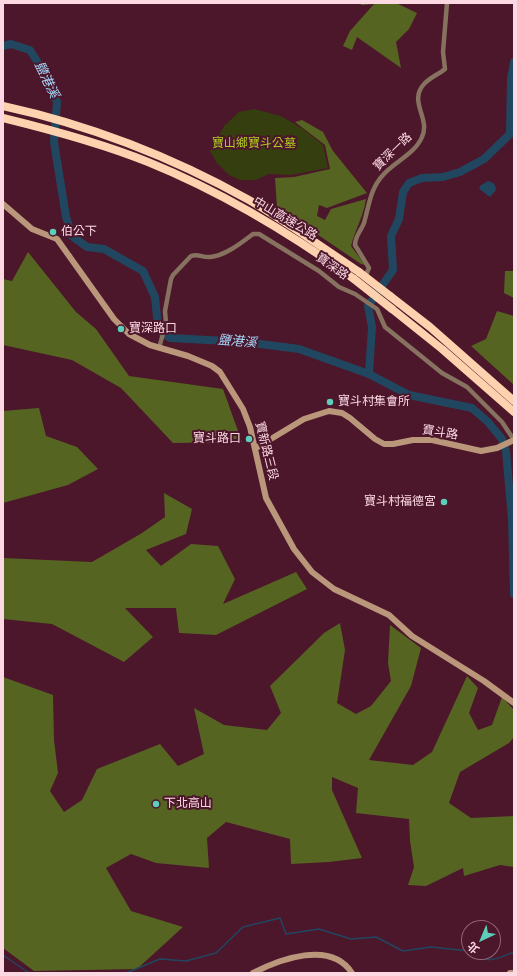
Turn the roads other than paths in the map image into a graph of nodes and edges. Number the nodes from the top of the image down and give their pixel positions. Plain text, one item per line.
1 (447, 3) edge
2 (3, 106) edge
3 (3, 118) edge
4 (3, 204) edge
5 (356, 276) junction
6 (355, 294) junction
7 (159, 348) junction
8 (514, 401) edge
9 (514, 412) edge
10 (514, 440) edge
11 (256, 448) junction
12 (514, 703) edge
13 (253, 973) edge
14 (352, 973) edge
15 (510, 973) edge
16 (514, 973) edge

1 - 6 street, 寶深一路
2 - 5 highway, 中山高速公路
3 - 5 highway, 中山高速公路
4 - 7 street, 寶新路三段
5 - 8 highway, 中山高速公路, bridge
5 - 9 highway, 中山高速公路, bridge
6 - 7 street, 寶深路
6 - 10 street, 寶深路
7 - 11 street, 寶新路三段
10 - 11 street, 寶斗路
11 - 12 street, 寶新路三段
13 - 14 street
15 - 16 street

